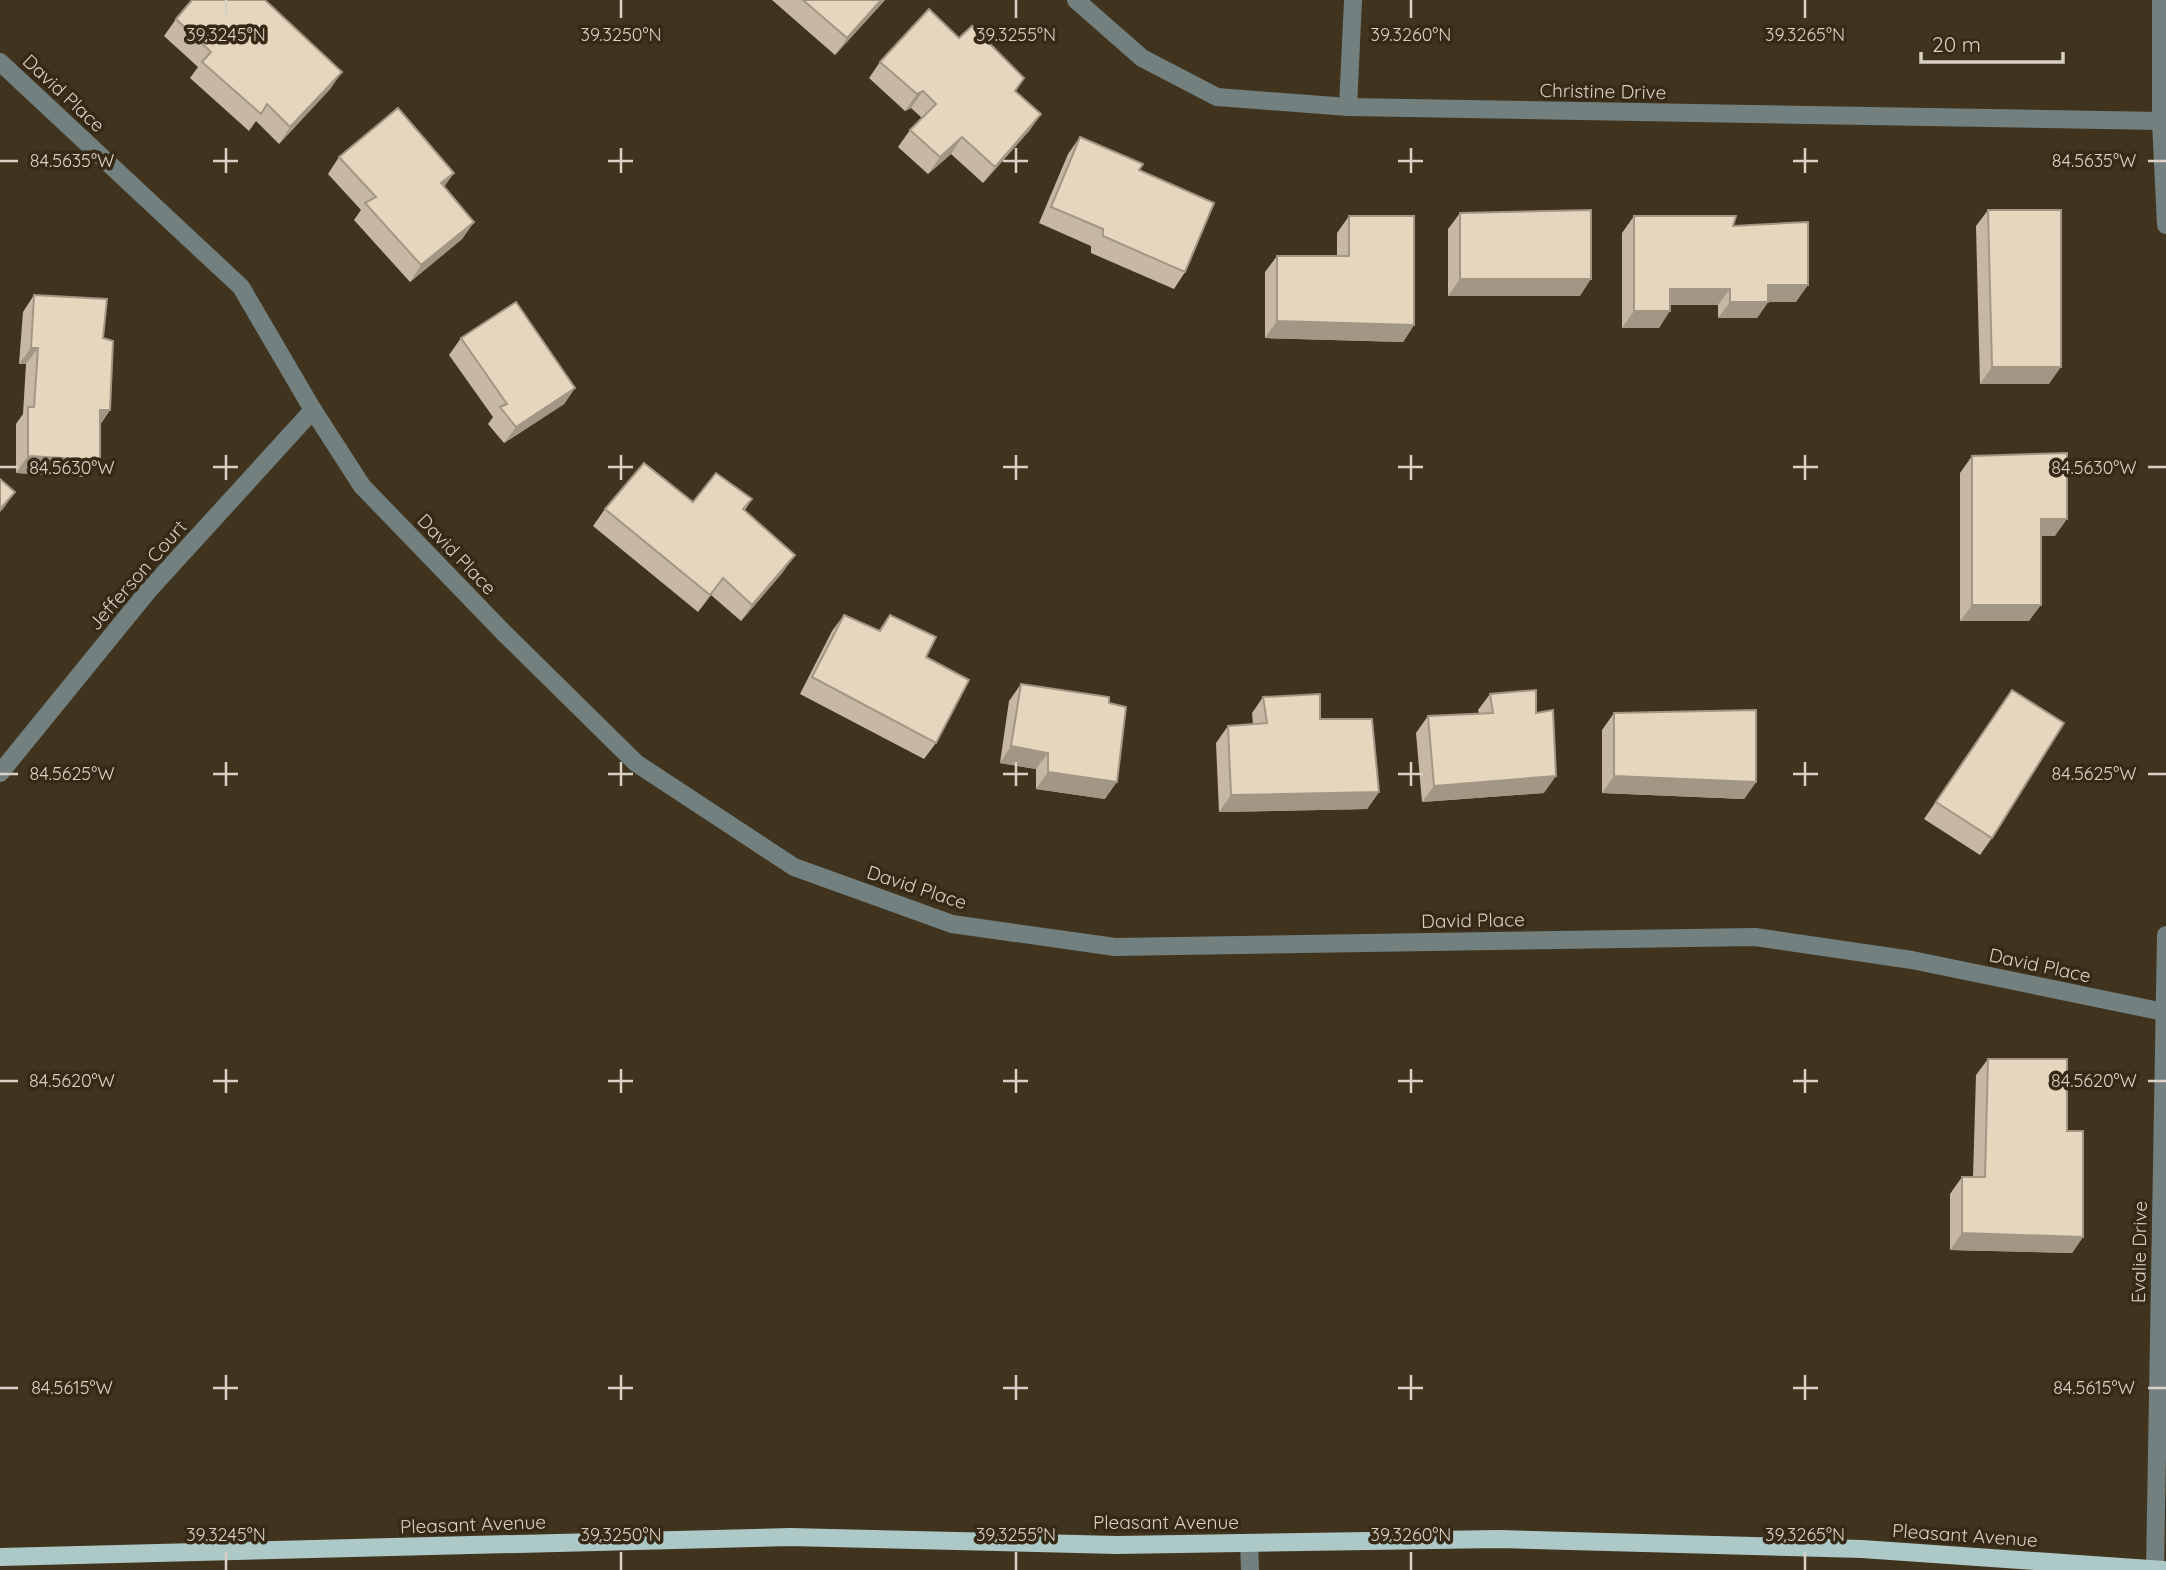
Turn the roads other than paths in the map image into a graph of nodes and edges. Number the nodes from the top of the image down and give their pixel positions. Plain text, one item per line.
1 (1076, 0) edge
2 (1353, 0) edge
3 (2161, 0) edge
4 (0, 62) edge
5 (1348, 107) junction
6 (2161, 121) junction
7 (2166, 225) edge
8 (313, 410) junction
9 (0, 773) edge
10 (2166, 935) edge
11 (2164, 1012) junction
12 (1249, 1543) junction
13 (0, 1557) edge
14 (2159, 1569) edge
15 (1250, 1570) edge

1 - 5 street, Christine Drive
2 - 5 street
3 - 6 street
4 - 8 street, David Place
5 - 6 street, Christine Drive
6 - 7 street
8 - 9 street, Jefferson Court
8 - 11 street, David Place
10 - 11 street, Evalie Drive
11 - 14 street, Evalie Drive
12 - 13 main road, Pleasant Avenue
12 - 14 main road, Pleasant Avenue
12 - 15 street

